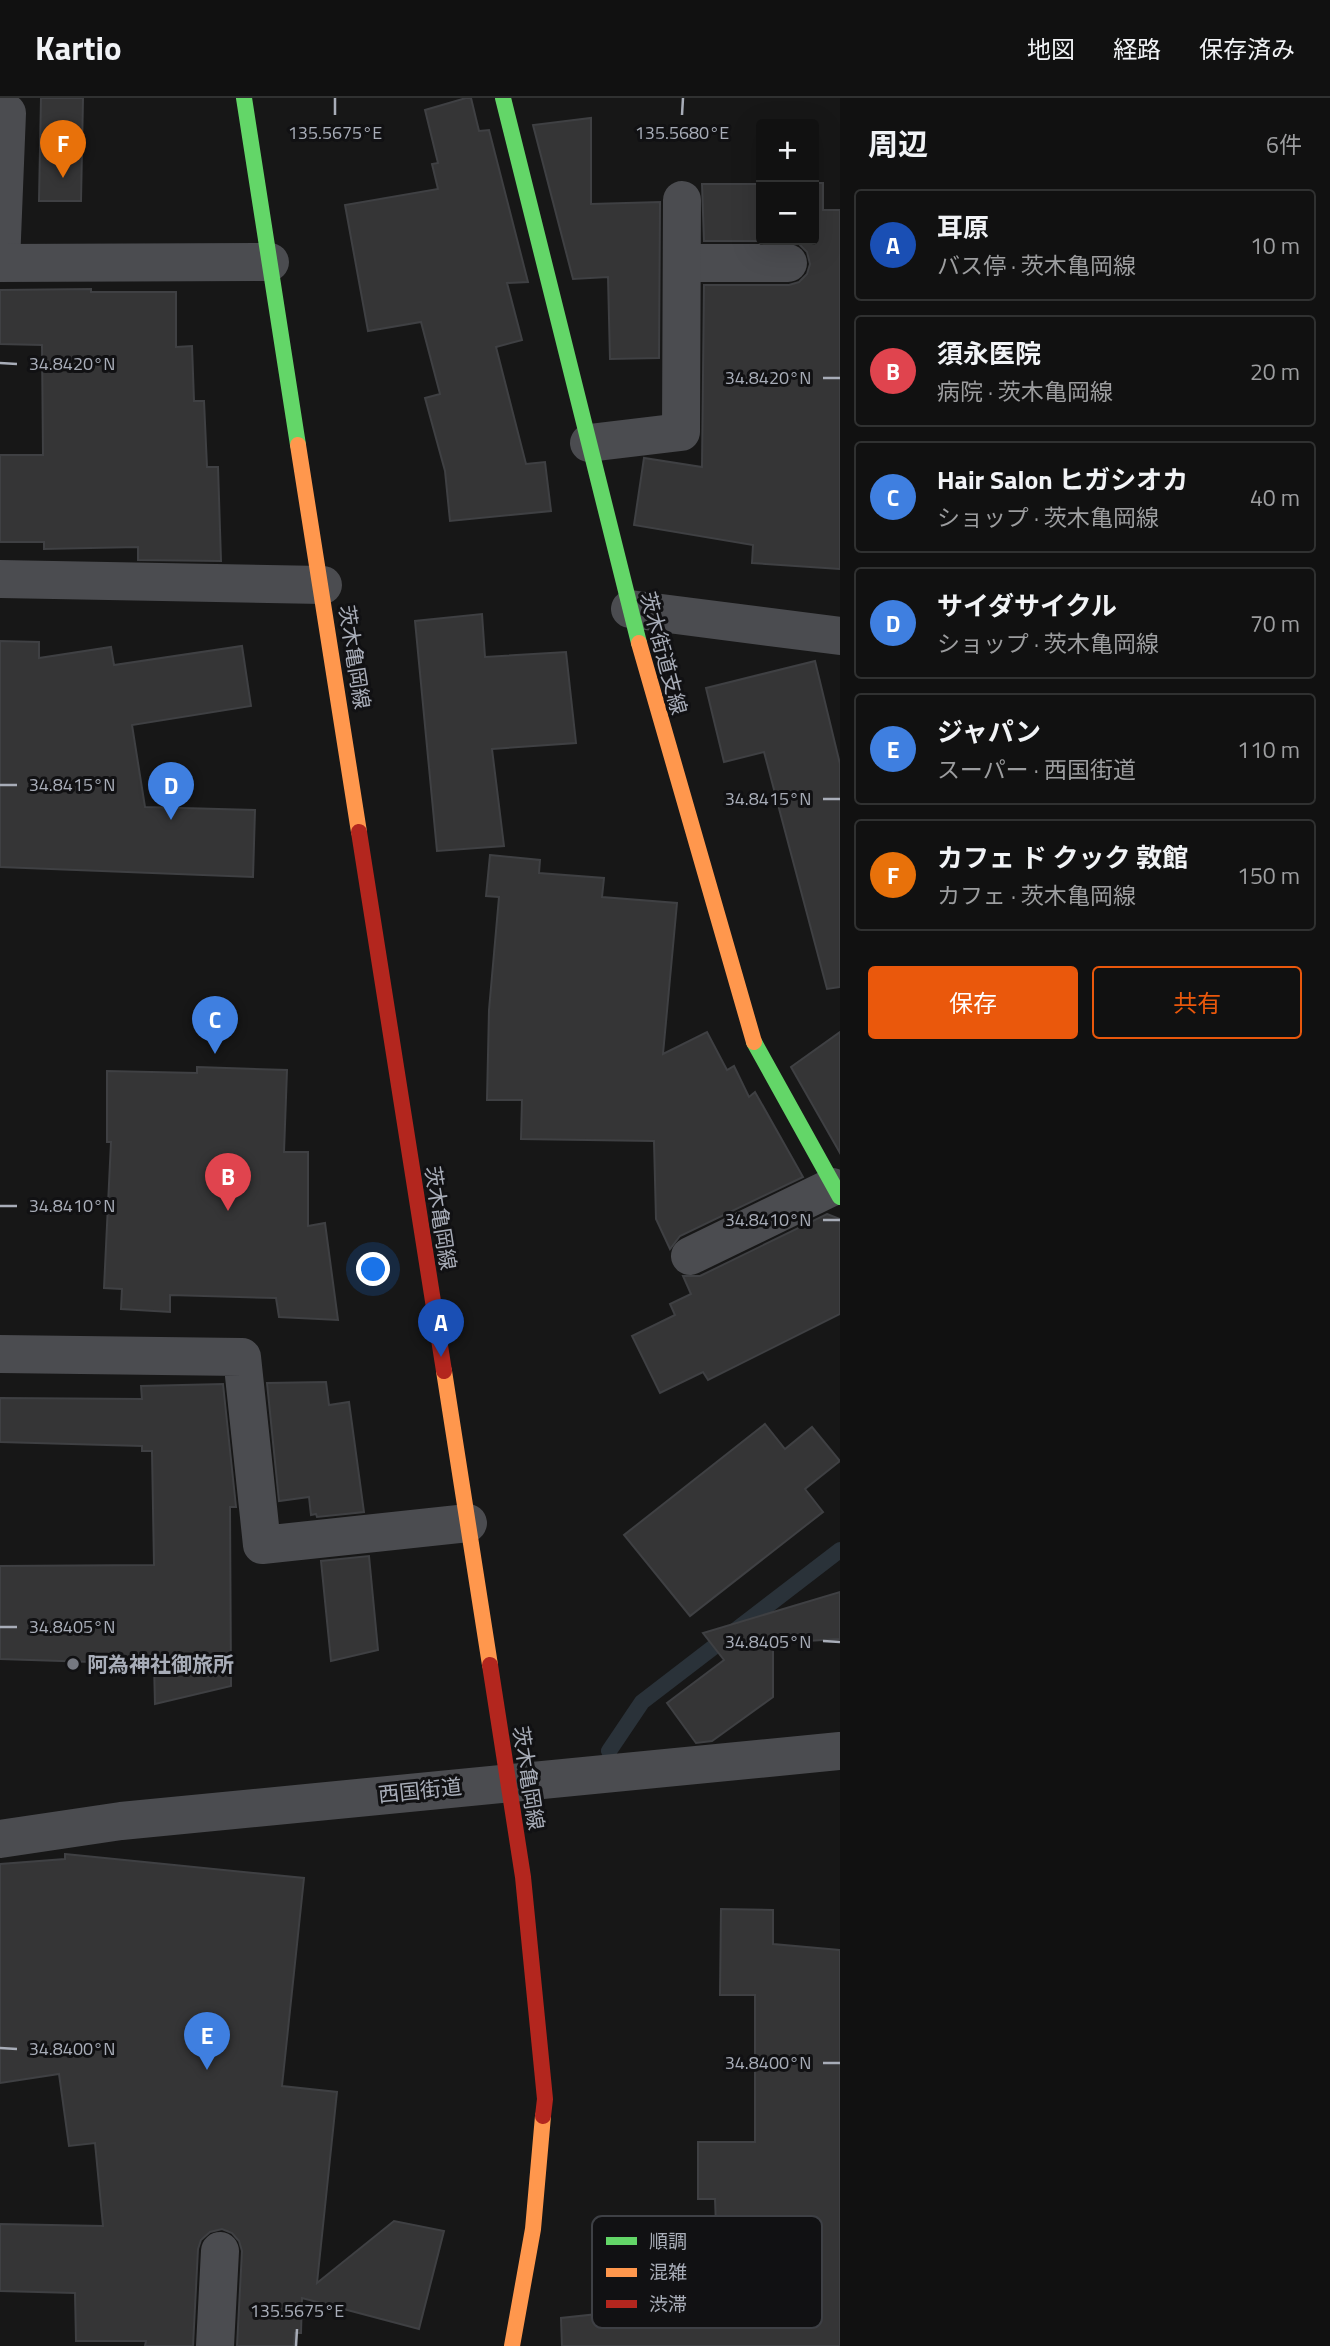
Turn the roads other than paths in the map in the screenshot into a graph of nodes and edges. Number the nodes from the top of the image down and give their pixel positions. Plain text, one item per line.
1 (244, 98) edge
2 (503, 98) edge
3 (0, 113) edge
4 (682, 200) dead end
5 (270, 262) junction
6 (1, 263) edge
7 (683, 263) junction
8 (788, 263) dead end
9 (589, 443) junction
10 (0, 579) edge
11 (323, 585) junction
12 (630, 608) junction
13 (840, 636) edge
14 (836, 1192) edge
15 (690, 1256) dead end
16 (0, 1354) edge
17 (468, 1523) junction
18 (840, 1751) edge
19 (508, 1781) junction
20 (0, 1839) edge
21 (220, 2251) dead end
22 (215, 2346) edge
23 (512, 2346) edge

1 - 5 main road, 茨木亀岡線
2 - 9 main road, 茨木街道支線
3 - 6 street
4 - 7 street
5 - 6 street
5 - 11 main road, 茨木亀岡線
7 - 8 street
7 - 9 street
9 - 12 main road, 茨木街道支線
10 - 11 street
11 - 17 main road, 茨木亀岡線
12 - 13 street
12 - 14 main road, 茨木街道支線
14 - 15 street
16 - 17 street
17 - 19 main road, 茨木亀岡線
18 - 19 street, 西国街道
19 - 20 street, 西国街道
19 - 23 main road, 茨木亀岡線
21 - 22 street

